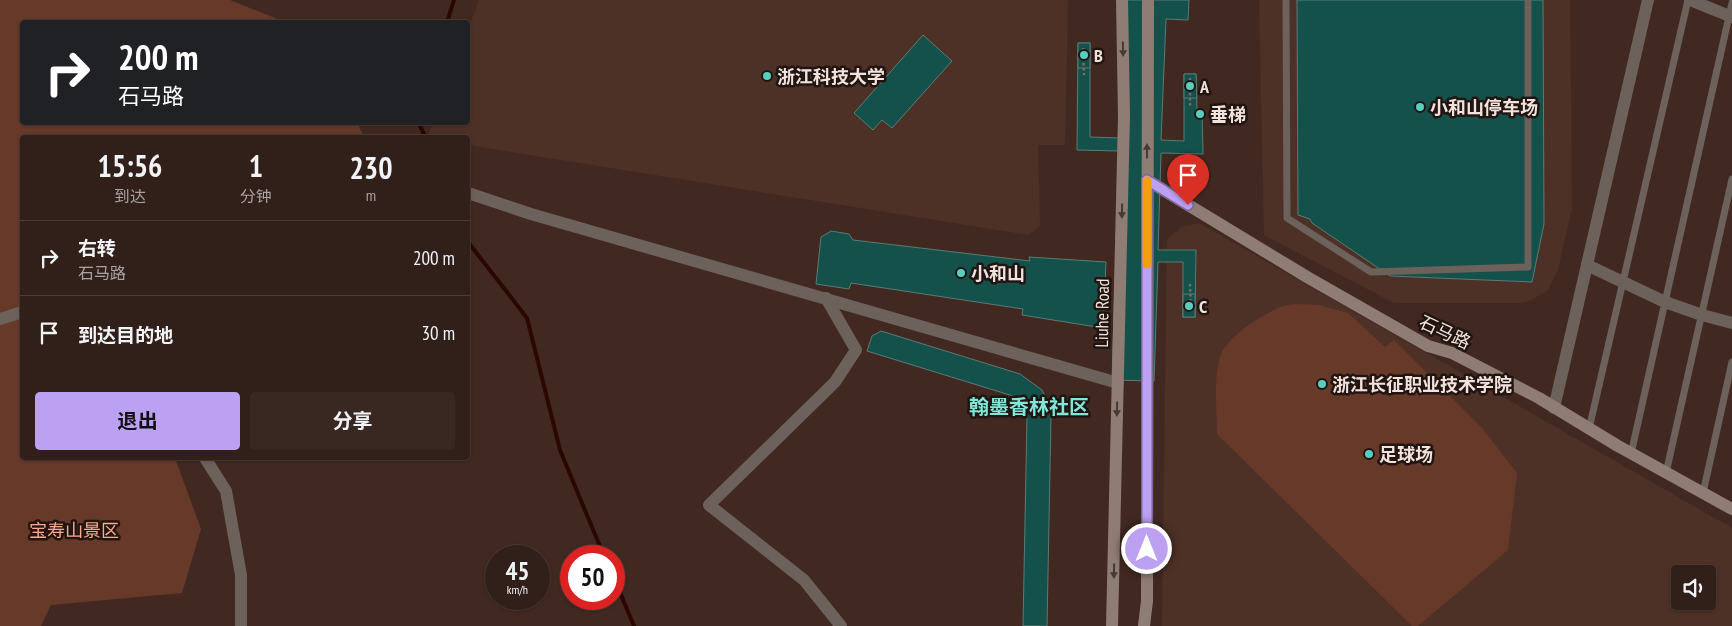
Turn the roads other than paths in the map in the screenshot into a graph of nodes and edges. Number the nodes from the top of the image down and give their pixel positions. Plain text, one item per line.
1 (1122, 0) edge
2 (1148, 0) edge
3 (1286, 0) edge
4 (1528, 0) edge
5 (1648, 0) edge
6 (1689, 0) edge
7 (1732, 3) edge
8 (1730, 17) edge
9 (1732, 179) edge
10 (1147, 180) junction
11 (470, 194) edge
12 (1587, 265) junction
13 (1623, 281) junction
14 (826, 298) junction
15 (1665, 302) junction
16 (20, 313) edge
17 (1702, 315) junction
18 (0, 319) edge
19 (1732, 322) edge
20 (1732, 362) edge
21 (1118, 383) junction
22 (1554, 408) junction
23 (1589, 429) junction
24 (1631, 454) junction
25 (206, 460) edge
26 (1666, 473) junction
27 (1703, 493) junction
28 (1732, 509) edge
29 (241, 626) edge
30 (841, 626) edge
31 (1112, 626) edge
32 (1144, 626) edge

1 -> 21 main road, Liuhe Road
10 -> 2 main road
3 - 4 lane
5 - 12 street
6 - 8 street
6 - 13 lane
7 - 8 lane
8 - 15 lane
9 - 17 lane
10 - 22 main road, 石马路
10 - 32 main road
11 - 14 street
12 - 13 street
12 - 22 street
13 - 15 street
13 - 23 lane
14 - 21 street
14 - 30 street
15 - 17 street
15 - 24 lane
16 - 18 street
17 - 19 street
17 - 26 lane
20 - 27 lane
21 -> 31 main road, Liuhe Road
22 - 23 main road, 石马路
23 - 24 main road, 石马路
24 - 26 main road, 石马路
25 - 29 street
26 - 27 main road, 石马路
27 - 28 main road, 石马路

